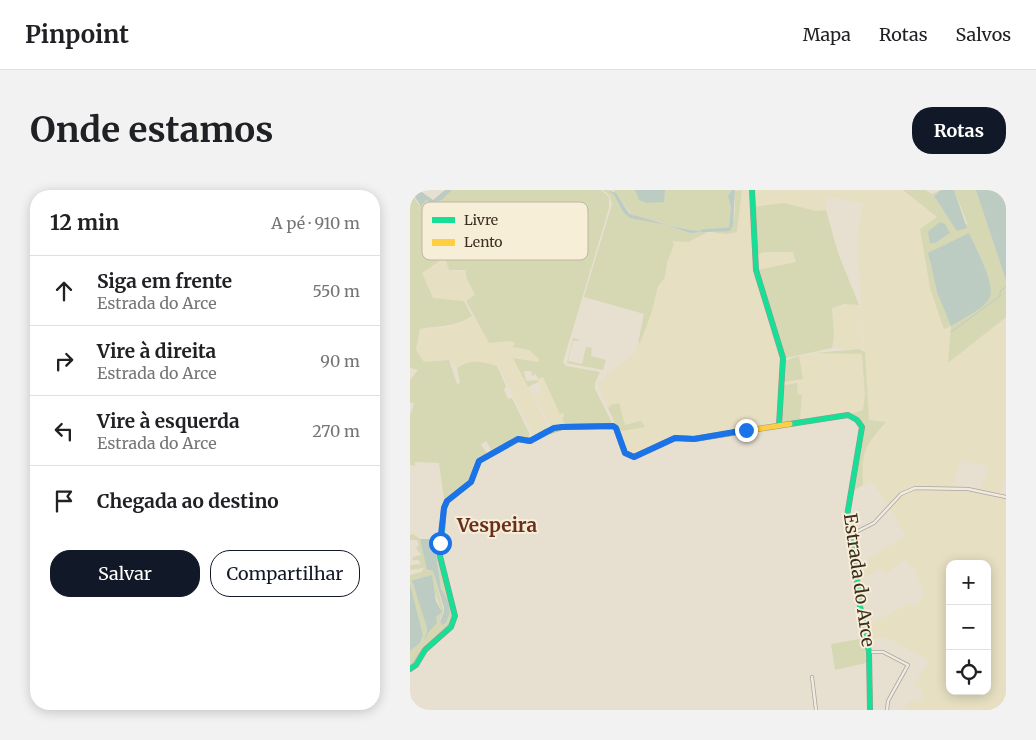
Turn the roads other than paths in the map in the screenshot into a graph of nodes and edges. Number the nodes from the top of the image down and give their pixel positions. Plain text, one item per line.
1 (752, 190) edge
2 (779, 425) junction
3 (1006, 497) edge
4 (852, 534) junction
5 (869, 652) junction
6 (410, 669) edge
7 (812, 676) dead end
8 (410, 699) edge
9 (413, 710) edge
10 (816, 710) edge
11 (870, 710) edge
12 (887, 710) edge

1 - 2 street
2 - 4 street, Estrada do Arce
2 - 6 street, Estrada do Arce
3 - 4 street
4 - 5 street, Estrada do Arce
5 - 11 street, Estrada do Arce
5 - 12 street
7 - 10 street
8 - 9 street

